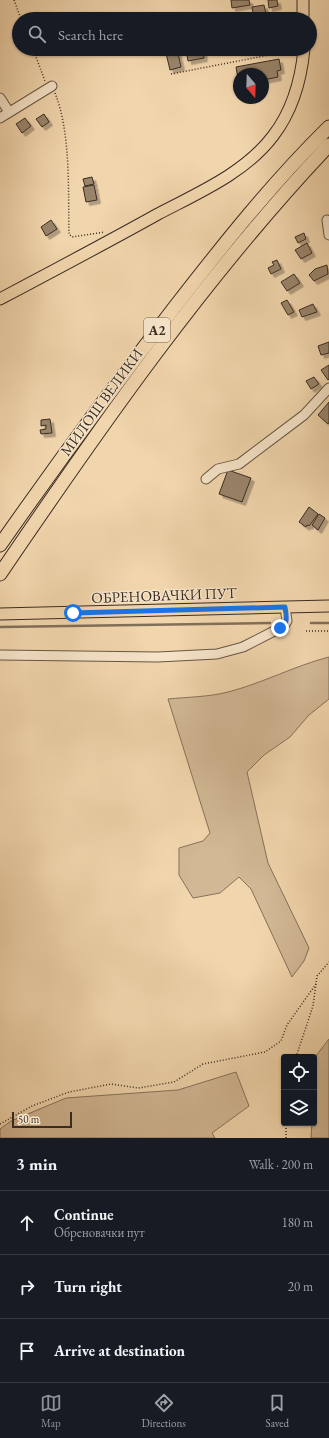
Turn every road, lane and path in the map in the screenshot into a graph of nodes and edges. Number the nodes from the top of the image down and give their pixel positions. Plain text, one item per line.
1 (14, 0) edge
2 (302, 0) edge
3 (19, 12) edge
4 (303, 12) edge
5 (36, 56) edge
6 (262, 56) edge
7 (303, 56) edge
8 (171, 74) dead end
9 (50, 87) junction
10 (0, 98) edge
11 (9, 112) junction
12 (0, 118) edge
13 (329, 127) edge
14 (329, 145) edge
15 (327, 220) dead end
16 (329, 235) edge
17 (111, 240) junction
18 (0, 299) edge
19 (329, 388) edge
20 (206, 479) dead end
21 (0, 545) edge
22 (0, 574) edge
23 (329, 606) edge
24 (285, 607) junction
25 (0, 614) edge
26 (306, 631) dead end
27 (329, 631) edge
28 (0, 655) edge
29 (329, 962) edge
30 (316, 984) junction
31 (297, 1054) edge
32 (0, 1124) edge
33 (286, 1126) edge
34 (286, 1138) edge

1 - 3 path
2 - 4 main road
5 - 9 path
6 - 8 path
7 - 17 main road
9 - 11 street
9 - 17 path
10 - 11 street
11 - 12 street
13 - 21 highway, МИЛОШ ВЕЛИКИ / A2
14 - 22 highway, МИЛОШ ВЕЛИКИ / A2
15 - 16 street
17 - 18 main road
19 - 20 street
23 - 24 main road, ОБРЕНОВАЧКИ ПУТ
24 - 25 main road, ОБРЕНОВАЧКИ ПУТ
24 - 28 street
26 - 27 path
29 - 30 path
30 - 31 path
30 - 32 path
33 - 34 path

